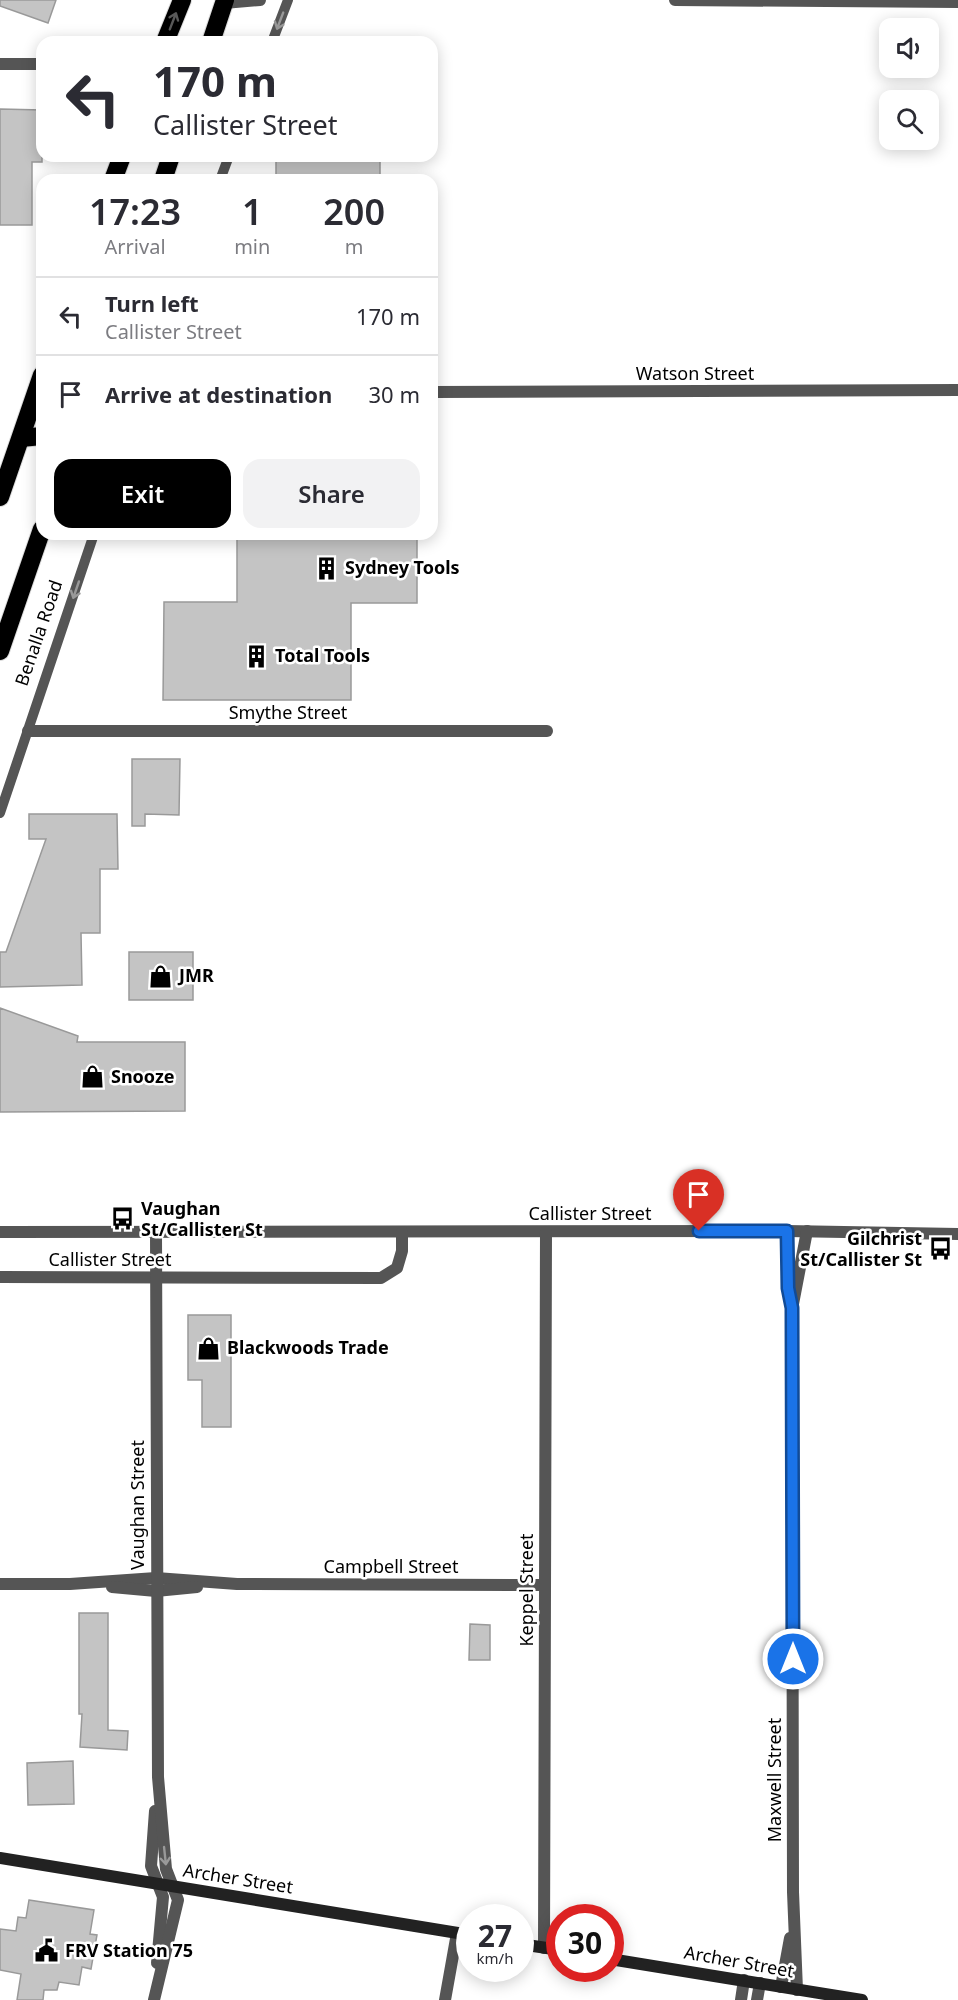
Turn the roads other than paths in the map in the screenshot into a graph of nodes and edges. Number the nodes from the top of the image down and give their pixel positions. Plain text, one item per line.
1 (182, 0) edge
2 (261, 0) edge
3 (288, 0) edge
4 (675, 0) edge
5 (225, 2) edge
6 (958, 2) edge
7 (167, 36) edge
8 (213, 36) edge
9 (274, 36) edge
10 (0, 64) edge
11 (36, 64) edge
12 (958, 390) edge
13 (438, 392) edge
14 (36, 393) edge
15 (36, 437) edge
16 (21, 438) junction
17 (0, 497) edge
18 (38, 540) edge
19 (92, 540) edge
20 (0, 651) edge
21 (548, 731) dead end
22 (28, 732) junction
23 (0, 813) edge
24 (787, 1231) junction
25 (807, 1231) junction
26 (0, 1232) edge
27 (402, 1232) junction
28 (546, 1232) junction
29 (156, 1233) junction
30 (958, 1234) edge
31 (0, 1277) edge
32 (156, 1278) junction
33 (792, 1308) junction
34 (0, 1584) edge
35 (156, 1584) junction
36 (544, 1585) junction
37 (158, 1777) junction
38 (0, 1858) edge
39 (158, 1884) junction
40 (172, 1886) junction
41 (793, 1892) junction
42 (456, 1933) edge
43 (534, 1946) edge
44 (544, 1948) joint
45 (456, 1961) edge
46 (624, 1961) edge
47 (744, 1980) junction
48 (760, 1983) junction
49 (781, 1987) junction
50 (797, 1989) junction
51 (153, 2000) edge
52 (446, 2000) edge
53 (741, 2000) edge
54 (757, 2000) edge
55 (862, 2000) edge

7 -> 1 highway
2 - 5 street
3 -> 9 lane
4 - 6 street
5 - 8 highway
10 - 11 street
12 - 13 street, Watson Street
14 - 16 highway
15 - 16 highway
16 - 17 highway
18 - 20 highway, Benalla Road
19 -> 22 lane, Benalla Road
21 - 22 street, Smythe Street
22 - 23 lane, Benalla Road
24 - 25 street, Callister Street
24 - 28 street, Callister Street
24 - 33 street, Maxwell Street
25 - 30 street, Callister Street
25 - 33 street, Maxwell Street
26 - 29 street, Callister Street
27 - 28 street, Callister Street
27 - 29 street, Callister Street
27 - 32 street, Callister Street
28 - 36 street, Keppel Street
29 - 32 street, Vaughan Street
31 - 32 street, Callister Street
32 - 35 street, Vaughan Street
33 - 41 street, Maxwell Street
34 - 35 street, Campbell Street
35 - 36 street, Campbell Street
35 - 37 street, Vaughan Street
36 - 44 street, Keppel Street
37 - 39 street, Vaughan Street
37 -> 40 street, Vaughan Street
38 - 39 main road, Archer Street
39 - 40 main road, Archer Street
39 - 51 street, Vaughan Street
40 - 42 main road, Archer Street
40 - 51 street, Vaughan Street
41 - 49 street, Maxwell Street
41 - 50 street, Maxwell Street
43 - 44 main road
45 - 52 street
46 - 47 main road, Archer Street
47 - 48 main road, Archer Street
47 - 53 street
48 - 49 main road, Archer Street
48 - 54 street
49 - 50 main road, Archer Street
50 - 55 main road, Archer Street

